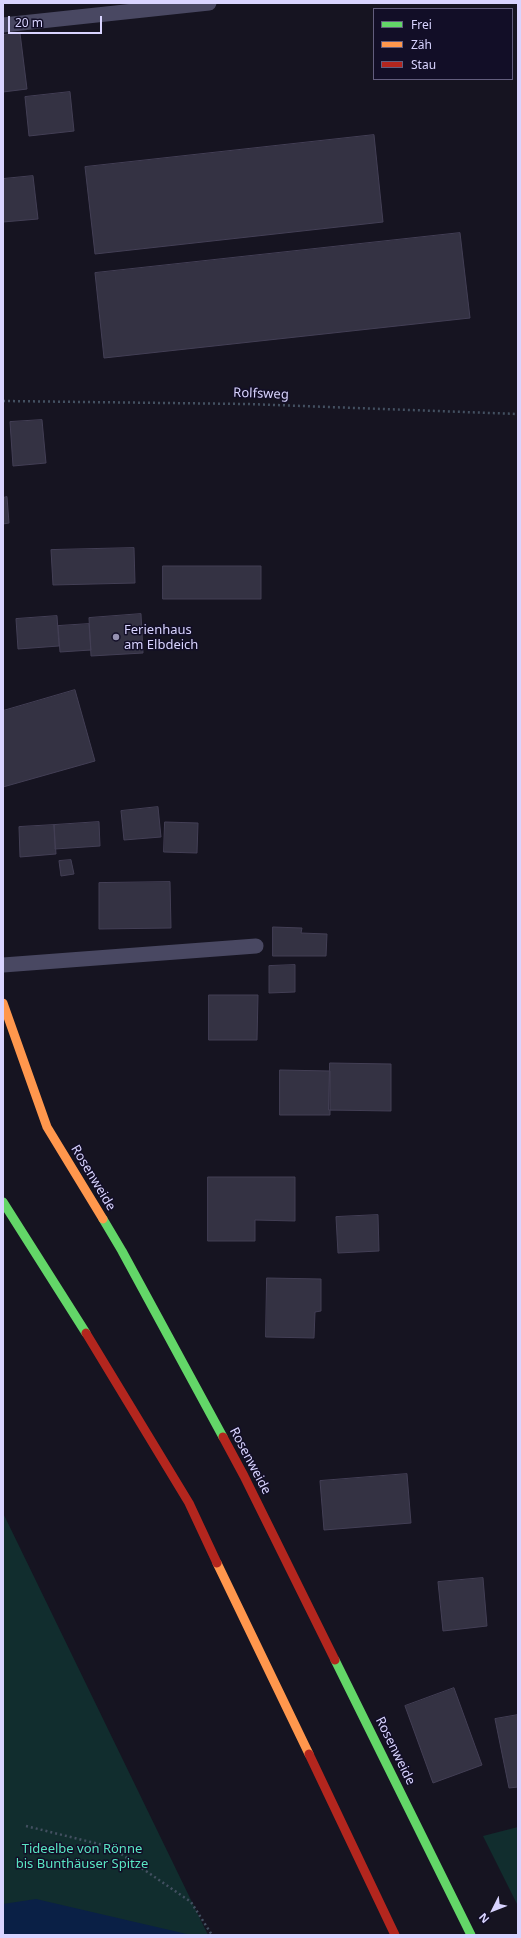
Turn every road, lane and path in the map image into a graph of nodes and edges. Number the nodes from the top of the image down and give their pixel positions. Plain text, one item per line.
1 (208, 3) edge
2 (3, 25) edge
3 (3, 402) edge
4 (518, 414) edge
5 (256, 946) dead end
6 (3, 965) edge
7 (3, 1003) edge
8 (3, 1202) edge
9 (26, 1826) dead end
10 (212, 1935) edge
11 (395, 1935) edge
12 (471, 1935) edge

1 - 2 lane
3 - 4 path, Rolfsweg
5 - 6 lane
7 - 12 street, Rosenweide
8 - 11 street
9 - 10 path

